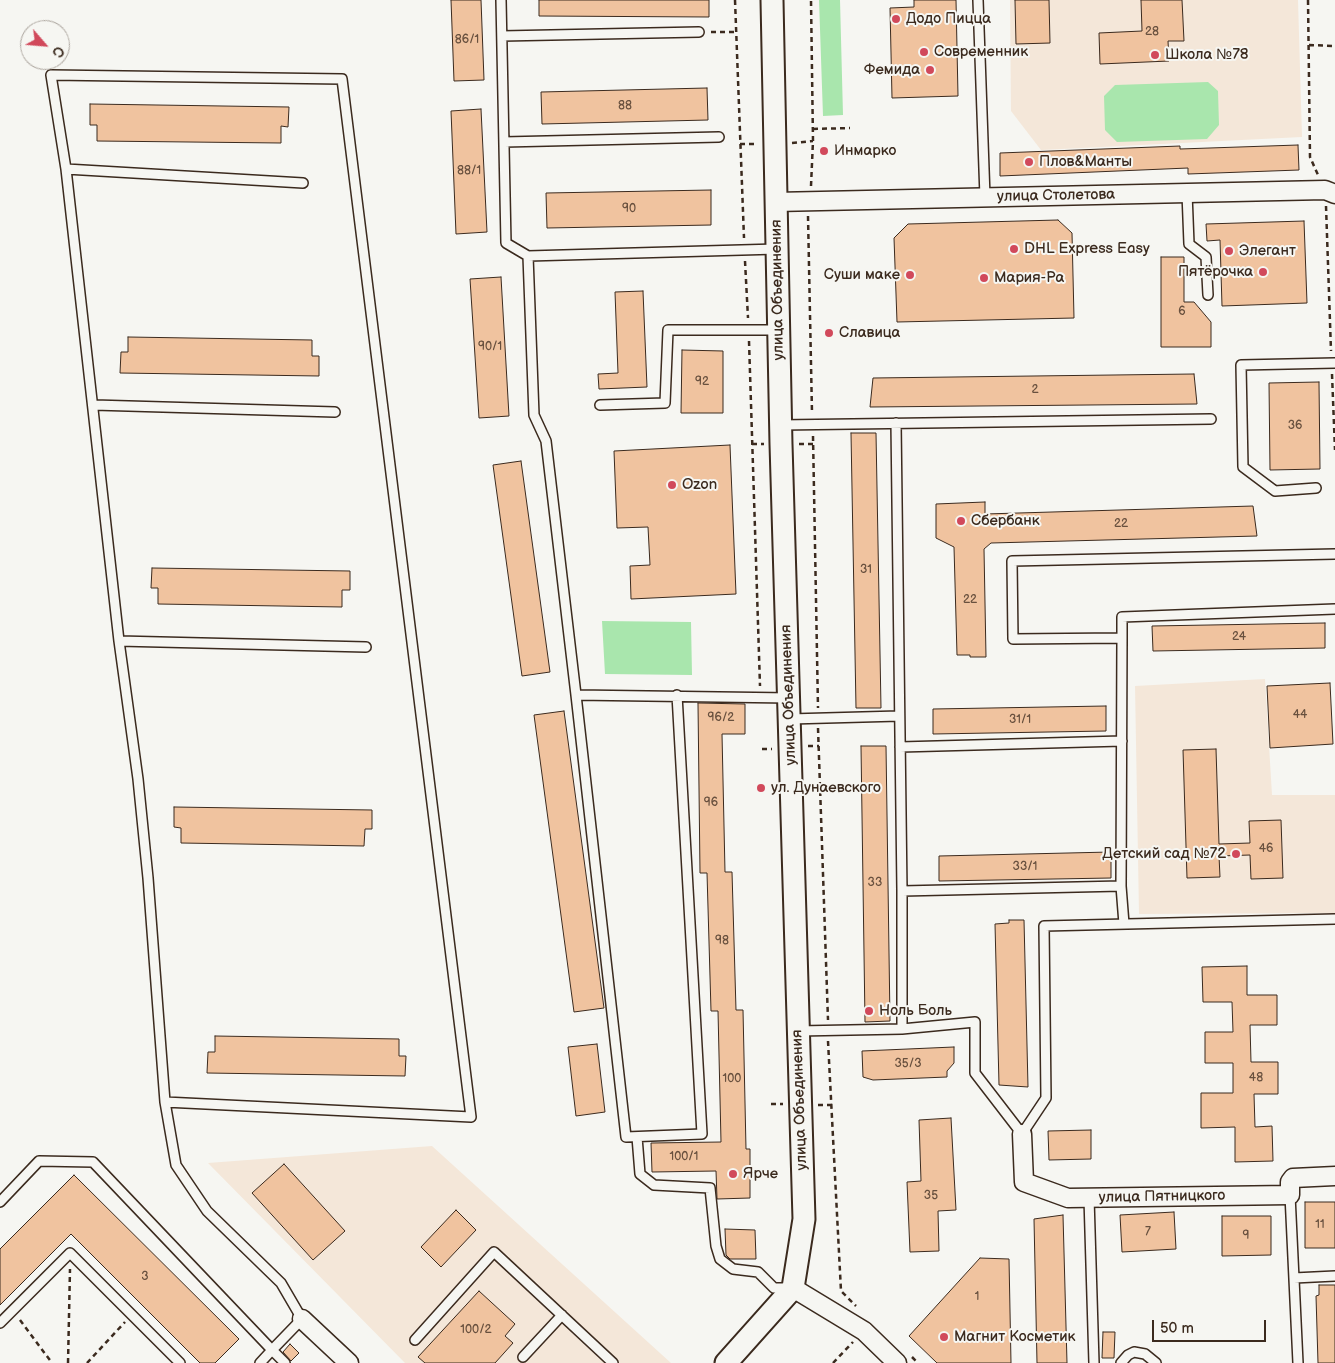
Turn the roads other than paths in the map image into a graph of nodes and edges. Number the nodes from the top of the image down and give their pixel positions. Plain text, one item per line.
1 (501, 0) edge
2 (772, 0) edge
3 (978, 0) edge
4 (699, 32) road end
5 (502, 36) junction
6 (719, 137) dead end
7 (504, 142) junction
8 (66, 169) junction
9 (303, 183) dead end
10 (1330, 192) edge
11 (1187, 193) junction
12 (985, 197) junction
13 (775, 202) junction
14 (777, 249) junction
15 (528, 256) junction
16 (1208, 295) dead end
17 (778, 330) junction
18 (1333, 363) edge
19 (94, 405) junction
20 (600, 405) dead end
21 (335, 412) dead end
22 (1211, 419) dead end
23 (896, 423) junction
24 (781, 424) junction
25 (1316, 488) dead end
26 (1335, 554) edge
27 (1335, 609) edge
28 (1122, 638) junction
29 (119, 641) junction
30 (366, 647) dead end
31 (576, 695) junction
32 (677, 695) junction
33 (790, 698) junction
34 (900, 716) junction
35 (790, 719) junction
36 (1122, 741) junction
37 (900, 747) junction
38 (1122, 886) junction
39 (902, 891) junction
40 (1335, 919) edge
41 (1124, 924) junction
42 (902, 1029) junction
43 (798, 1031) junction
44 (165, 1102) junction
45 (1022, 1134) junction
46 (637, 1137) junction
47 (1335, 1176) edge
48 (1290, 1195) junction
49 (1090, 1198) junction
50 (0, 1202) edge
51 (1335, 1276) edge
52 (1294, 1278) junction
53 (793, 1288) junction
54 (562, 1315) junction
55 (302, 1319) junction
56 (0, 1323) edge
57 (414, 1340) dead end
58 (272, 1350) junction
59 (523, 1357) dead end
60 (901, 1357) edge
61 (180, 1363) edge
62 (260, 1363) edge
63 (285, 1363) edge
64 (348, 1363) edge
65 (613, 1363) edge
66 (726, 1363) edge
67 (1094, 1363) edge
68 (1121, 1363) edge
69 (1156, 1363) edge
70 (1298, 1363) edge

1 - 5 lane
2 - 13 street, улица Объединения
3 - 12 lane
4 - 5 lane
5 - 7 lane
6 - 7 lane
7 - 15 lane
8 - 9 lane
8 - 19 lane
8 - 44 lane
10 - 11 street, улица Столетова
11 - 12 street, улица Столетова
11 - 16 lane
12 - 13 street, улица Столетова
13 - 14 street, улица Объединения
14 - 15 lane
14 - 17 street, улица Объединения
15 - 31 lane
17 - 20 lane
17 - 24 street, улица Объединения
18 - 25 lane
19 - 21 lane
19 - 29 lane
22 - 23 lane
23 - 24 lane
23 - 34 lane
24 - 33 street, улица Объединения
26 - 28 lane
27 - 28 lane
28 - 36 lane
29 - 30 lane
29 - 44 lane
31 - 32 lane
31 - 46 lane
32 - 33 lane
32 - 46 lane
33 - 35 street, улица Объединения
34 - 35 lane
34 - 37 lane
35 - 43 street, улица Объединения
36 - 37 lane
36 - 38 lane
37 - 39 lane
38 - 39 lane
38 - 41 lane
39 - 42 lane
40 - 41 lane
41 - 45 lane
42 - 43 lane
42 - 45 lane
43 - 53 street, улица Объединения
44 - 55 lane
45 - 49 street, улица Пятницкого
46 - 53 lane
47 - 48 street
48 - 49 street, улица Пятницкого
48 - 52 lane
49 - 67 lane
50 - 58 lane
51 - 52 lane
52 - 70 lane
53 - 60 street
53 - 66 street
54 - 57 lane
54 - 59 lane
54 - 65 lane
55 - 58 lane
55 - 64 street
56 - 61 lane
58 - 62 lane
58 - 63 lane
68 - 69 lane

